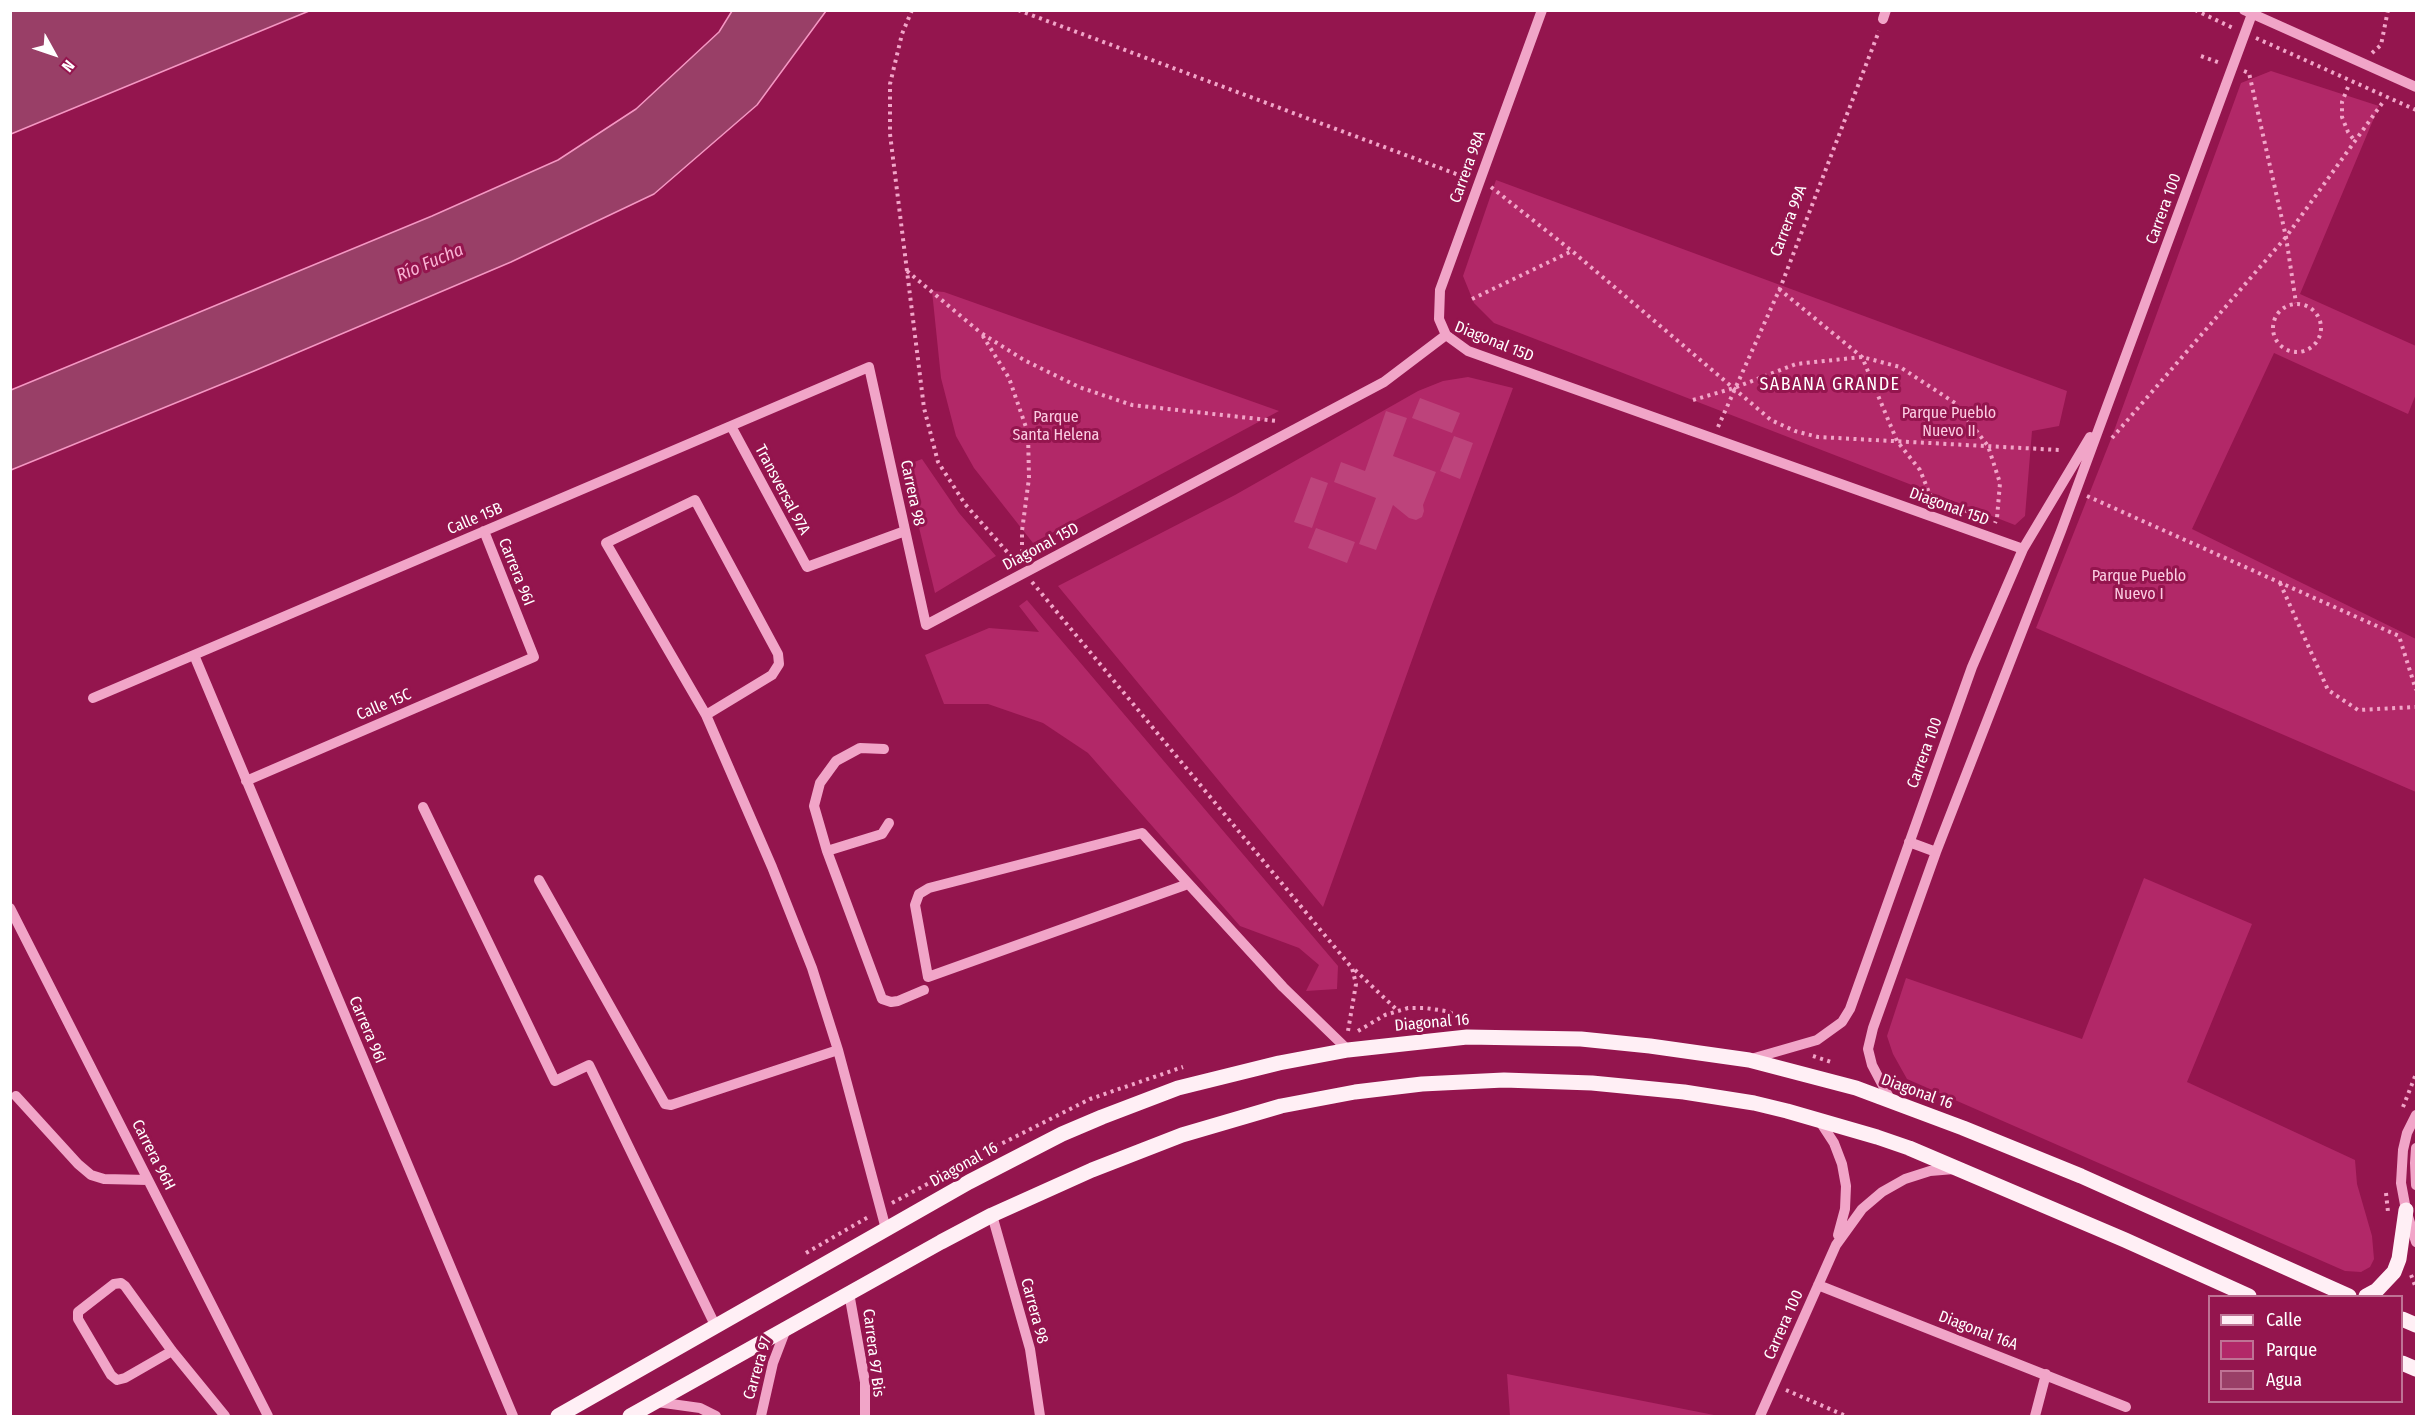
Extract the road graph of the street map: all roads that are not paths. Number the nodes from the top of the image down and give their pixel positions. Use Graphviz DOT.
graph roads {
  1 [pos="1542,10"];
  2 [pos="2248,12"];
  3 [pos="2416,87"];
  4 [pos="1446,335"];
  5 [pos="869,368"];
  6 [pos="2104,414"];
  7 [pos="731,426"];
  8 [pos="484,531"];
  9 [pos="905,531"];
  10 [pos="2023,549"];
  11 [pos="926,625"];
  12 [pos="194,655"];
  13 [pos="534,657"];
  14 [pos="93,698"];
  15 [pos="706,715"];
  16 [pos="884,749"];
  17 [pos="246,781"];
  18 [pos="423,807"];
  19 [pos="889,823"];
  20 [pos="1909,842"];
  21 [pos="828,851"];
  22 [pos="1936,852"];
  23 [pos="539,880"];
  24 [pos="1188,884"];
  25 [pos="10,908"];
  26 [pos="924,990"];
  27 [pos="838,1050"];
  28 [pos="1347,1050"];
  29 [pos="1749,1060"];
  30 [pos="16,1096"];
  31 [pos="1891,1101"];
  32 [pos="2416,1115"];
  33 [pos="1819,1120"];
  34 [pos="2416,1148"];
  35 [pos="1961,1169"];
  36 [pos="148,1180"];
  37 [pos="2416,1185"];
  38 [pos="2406,1210"];
  39 [pos="992,1215"];
  40 [pos="886,1229"];
  41 [pos="2416,1242"];
  42 [pos="1836,1245"];
  43 [pos="1818,1285"];
  44 [pos="849,1293"];
  45 [pos="2248,1295"];
  46 [pos="2347,1295"];
  47 [pos="2368,1295"];
  48 [pos="716,1328"];
  49 [pos="786,1329"];
  50 [pos="172,1351"];
  51 [pos="2046,1374"];
  52 [pos="656,1402"];
  53 [pos="2126,1407"];
  54 [pos="225,1416"];
  55 [pos="268,1416"];
  56 [pos="513,1416"];
  57 [pos="558,1416"];
  58 [pos="630,1416"];
  59 [pos="716,1416"];
  60 [pos="761,1416"];
  61 [pos="865,1416"];
  62 [pos="1040,1416"];
  63 [pos="1760,1416"];
  64 [pos="2035,1416"];
  1 -- 4 [label="street, Carrera 98A"];
  2 -- 3 [label="street"];
  2 -- 6 [label="street, Carrera 100"];
  4 -- 10 [label="street, Diagonal 15D"];
  4 -- 11 [label="street, Diagonal 15D"];
  5 -- 7 [label="street, Calle 15B"];
  5 -- 9 [label="street, Carrera 98"];
  6 -- 10 [label="street, Carrera 100"];
  6 -- 22 [label="street, Carrera 100"];
  7 -- 8 [label="street, Calle 15B"];
  7 -- 9 [label="street, Transversal 97A"];
  8 -- 12 [label="street, Calle 15B"];
  8 -- 13 [label="street, Carrera 96I"];
  9 -- 11 [label="street, Carrera 98"];
  10 -- 20 [label="street, Carrera 100"];
  12 -- 14 [label="street, Calle 15B"];
  12 -- 17 [label="street, Carrera 96I"];
  13 -- 17 [label="street, Calle 15C"];
  15 -- 15 [label="street"];
  15 -- 27 [label="street"];
  16 -- 21 [label="street"];
  17 -- 56 [label="street, Carrera 96I"];
  18 -- 48 [label="street"];
  19 -- 21 [label="street"];
  20 -- 22 [label="street"];
  20 -- 29 [label="street, Carrera 100"];
  21 -- 26 [label="street"];
  22 -- 31 [label="street, Carrera 100"];
  23 -- 27 [label="street"];
  24 -- 24 [label="street"];
  24 -- 28 [label="street"];
  25 -- 36 [label="street, Carrera 96H"];
  27 -- 40 [label="street"];
  28 -- 29 [label="main road, Diagonal 16"];
  28 -- 40 [label="main road, Diagonal 16"];
  29 -- 31 [label="main road, Diagonal 16"];
  30 -- 36 [label="street"];
  31 -- 46 [label="main road, Diagonal 16"];
  32 -- 38 [label="street"];
  33 -- 35 [label="main road"];
  33 -- 39 [label="main road"];
  33 -- 42 [label="street, Carrera 100"];
  34 -- 37 [label="street"];
  35 -- 42 [label="street, Carrera 100"];
  35 -- 45 [label="main road"];
  36 -- 55 [label="street, Carrera 96H"];
  38 -- 41 [label="street"];
  38 -- 47 [label="main road"];
  39 -- 44 [label="main road"];
  39 -- 62 [label="street, Carrera 98"];
  40 -- 48 [label="main road, Diagonal 16"];
  42 -- 43 [label="street, Carrera 100"];
  43 -- 51 [label="street, Diagonal 16A"];
  43 -- 63 [label="street, Carrera 100"];
  44 -- 49 [label="main road"];
  44 -- 61 [label="street, Carrera 97 Bis"];
  48 -- 57 [label="main road, Diagonal 16"];
  49 -- 52 [label="main road"];
  49 -- 60 [label="street, Carrera 97"];
  50 -- 50 [label="street"];
  50 -- 54 [label="street"];
  51 -- 53 [label="street, Diagonal 16A"];
  51 -- 64 [label="street"];
  52 -- 58 [label="main road"];
  52 -- 59 [label="street"];
}
